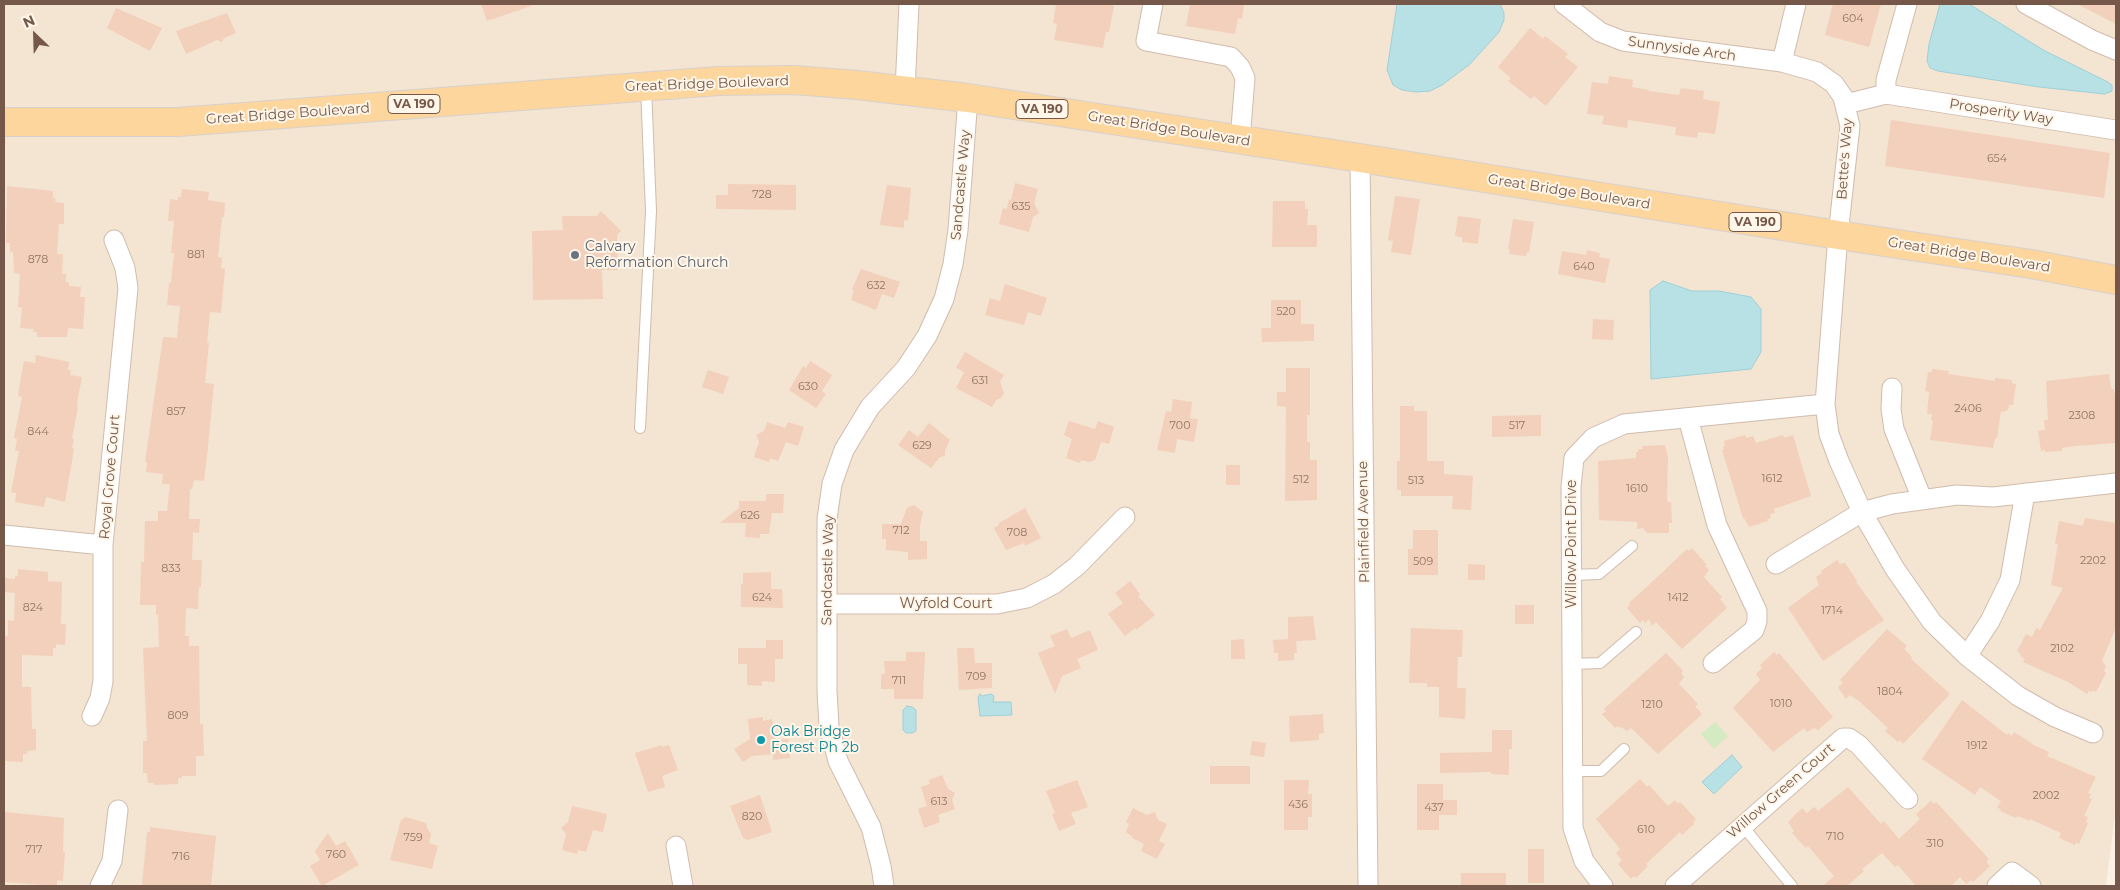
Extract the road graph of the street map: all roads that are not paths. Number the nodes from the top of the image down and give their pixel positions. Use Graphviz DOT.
graph roads {
  1 [pos="909,4"];
  2 [pos="1153,4"];
  3 [pos="1564,4"];
  4 [pos="1796,4"];
  5 [pos="1907,4"];
  6 [pos="2026,4"];
  7 [pos="2116,50"];
  8 [pos="1782,62"];
  9 [pos="646,86"];
  10 [pos="905,90"];
  11 [pos="1886,94"];
  12 [pos="968,98"];
  13 [pos="1846,104"];
  14 [pos="4,122"];
  15 [pos="2116,130"];
  16 [pos="1240,140"];
  17 [pos="1360,158"];
  18 [pos="1838,235"];
  19 [pos="114,240"];
  20 [pos="2116,280"];
  21 [pos="1892,388"];
  22 [pos="1825,404"];
  23 [pos="1688,418"];
  24 [pos="640,428"];
  25 [pos="2116,483"];
  26 [pos="2025,493"];
  27 [pos="1922,499"];
  28 [pos="1862,512"];
  29 [pos="1125,517"];
  30 [pos="4,534"];
  31 [pos="103,545"];
  32 [pos="1632,546"];
  33 [pos="1776,564"];
  34 [pos="1571,575"];
  35 [pos="827,604"];
  36 [pos="1636,632"];
  37 [pos="1967,656"];
  38 [pos="1713,663"];
  39 [pos="1572,664"];
  40 [pos="92,716"];
  41 [pos="2093,733"];
  42 [pos="1624,749"];
  43 [pos="1573,771"];
  44 [pos="1908,799"];
  45 [pos="118,810"];
  46 [pos="1742,826"];
  47 [pos="676,846"];
  48 [pos="100,886"];
  49 [pos="683,886"];
  50 [pos="884,886"];
  51 [pos="1368,886"];
  52 [pos="1604,886"];
  53 [pos="1675,886"];
  54 [pos="1792,886"];
  55 [pos="1997,886"];
  56 [pos="2030,886"];
  1 -- 10 [label="street"];
  2 -- 16 [label="street"];
  3 -- 8 [label="street, Sunnyside Arch"];
  4 -- 8 [label="street"];
  5 -- 11 [label="street"];
  6 -- 7 [label="street"];
  8 -- 13 [label="street, Bette's Way"];
  9 -- 10 [label="main road, Great Bridge Boulevard / VA 190"];
  9 -- 14 [label="main road, Great Bridge Boulevard / VA 190"];
  9 -- 24 [label="lane"];
  10 -- 12 [label="main road, Great Bridge Boulevard / VA 190"];
  11 -- 13 [label="street, Prosperity Way"];
  11 -- 15 [label="street, Prosperity Way"];
  12 -- 16 [label="main road, Great Bridge Boulevard / VA 190"];
  12 -- 35 [label="street, Sandcastle Way"];
  13 -- 18 [label="street, Bette's Way"];
  16 -- 17 [label="main road, Great Bridge Boulevard / VA 190"];
  17 -- 18 [label="main road, Great Bridge Boulevard / VA 190"];
  17 -- 51 [label="street, Plainfield Avenue"];
  18 -- 20 [label="main road, Great Bridge Boulevard / VA 190"];
  18 -- 22 [label="street"];
  19 -- 31 [label="street, Royal Grove Court"];
  21 -- 27 [label="street"];
  22 -- 23 [label="street, Willow Point Drive"];
  22 -- 28 [label="street"];
  23 -- 34 [label="street, Willow Point Drive"];
  23 -- 38 [label="street"];
  25 -- 26 [label="street"];
  26 -- 27 [label="street"];
  26 -- 37 [label="street"];
  27 -- 28 [label="street"];
  28 -- 33 [label="street"];
  28 -- 37 [label="street"];
  29 -- 35 [label="street, Wyfold Court"];
  30 -- 31 [label="street"];
  31 -- 40 [label="street, Royal Grove Court"];
  32 -- 34 [label="lane"];
  34 -- 39 [label="street, Willow Point Drive"];
  35 -- 50 [label="street, Sandcastle Way"];
  36 -- 39 [label="lane"];
  37 -- 41 [label="street"];
  39 -- 43 [label="street, Willow Point Drive"];
  42 -- 43 [label="lane"];
  43 -- 52 [label="street, Willow Point Drive"];
  44 -- 46 [label="street, Willow Green Court"];
  45 -- 48 [label="street"];
  46 -- 53 [label="street, Willow Green Court"];
  46 -- 54 [label="lane"];
  47 -- 49 [label="street"];
  55 -- 56 [label="street"];
}
